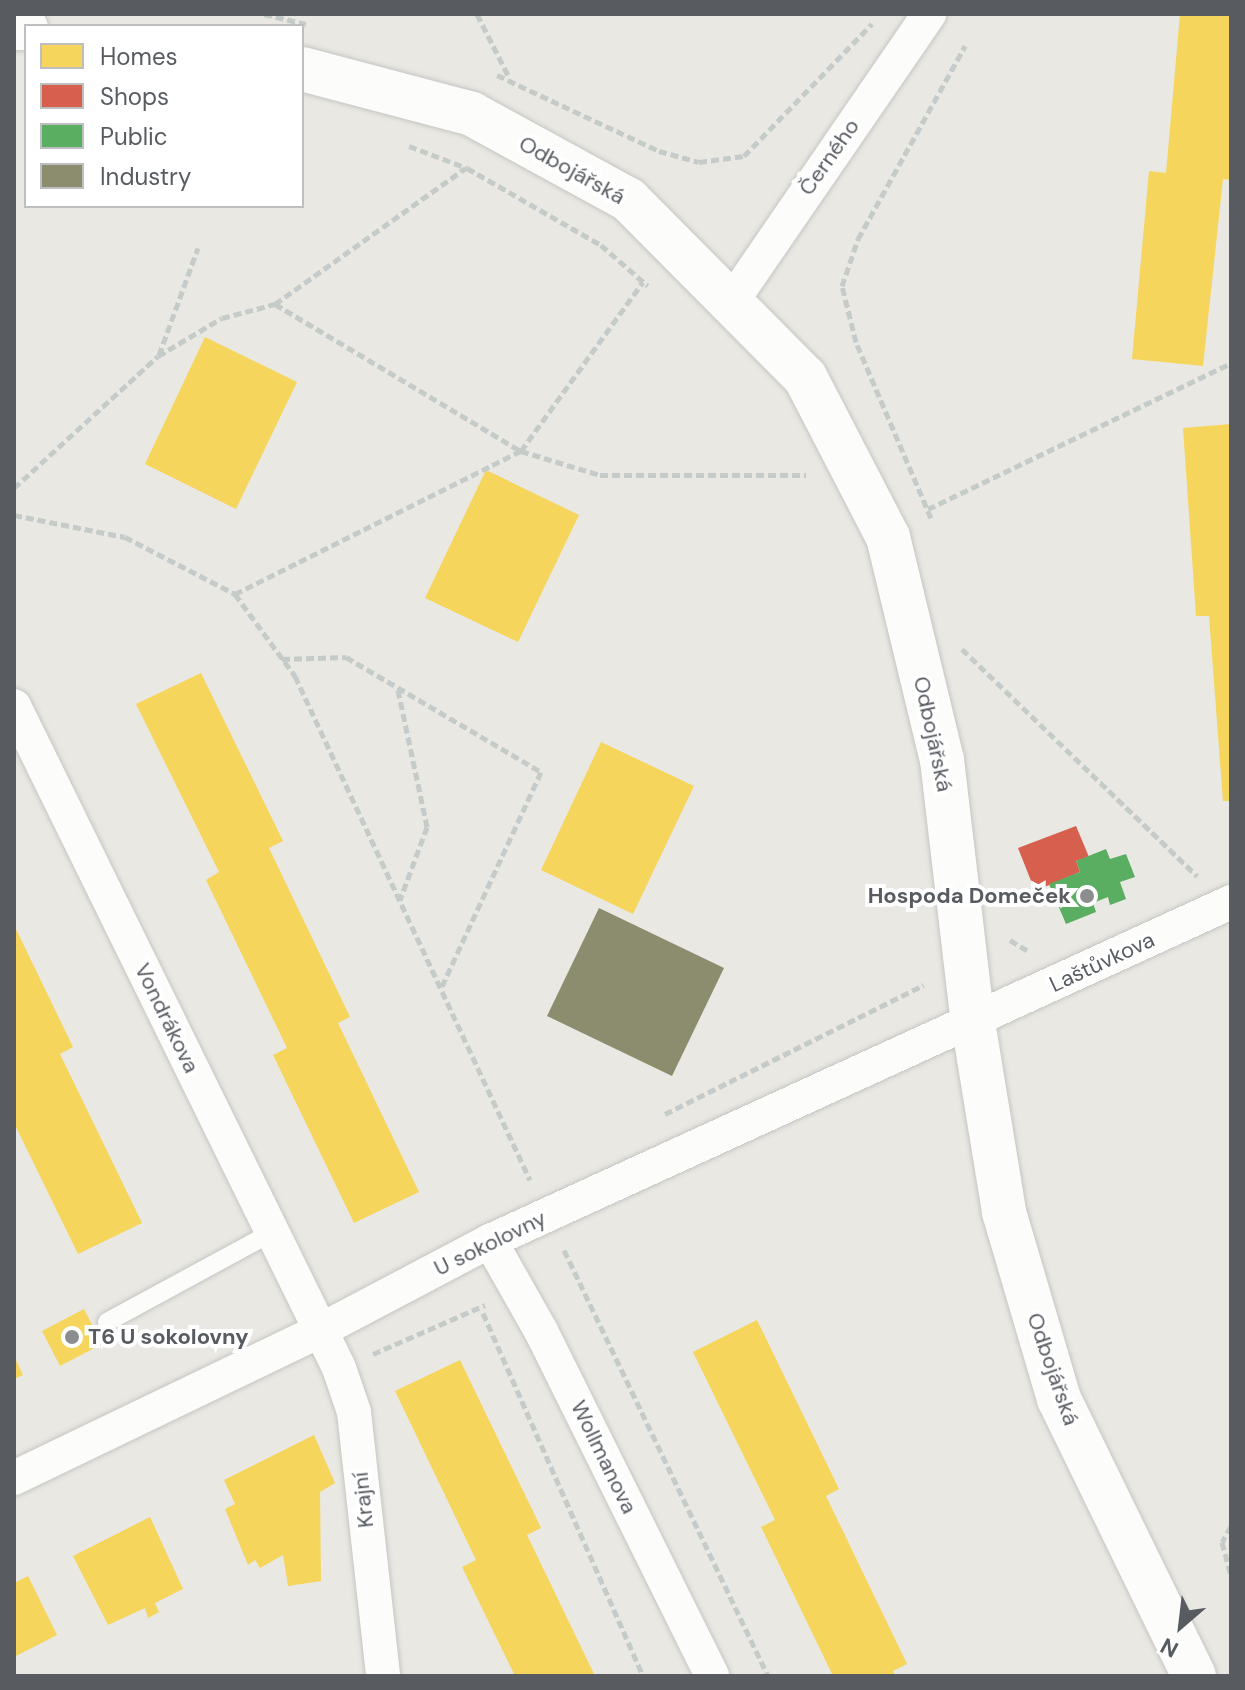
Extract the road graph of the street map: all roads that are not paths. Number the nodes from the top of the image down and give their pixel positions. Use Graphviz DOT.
graph roads {
  1 [pos="929,14"];
  2 [pos="304,70"];
  3 [pos="732,301"];
  4 [pos="14,706"];
  5 [pos="1218,893"];
  6 [pos="973,1022"];
  7 [pos="273,1232"];
  8 [pos="490,1241"];
  9 [pos="107,1322"];
  10 [pos="321,1330"];
  11 [pos="14,1478"];
  12 [pos="383,1676"];
  13 [pos="712,1676"];
  14 [pos="1194,1676"];
  1 -- 3 [label="street, Černého"];
  2 -- 3 [label="street, Odbojářská"];
  3 -- 6 [label="street, Odbojářská"];
  4 -- 7 [label="street, Vondrákova"];
  5 -- 6 [label="street, Laštůvkova"];
  6 -- 8 [label="street, U sokolovny"];
  6 -- 14 [label="street, Odbojářská"];
  7 -- 9 [label="lane"];
  7 -- 10 [label="street, Vondrákova"];
  8 -- 10 [label="street, U sokolovny"];
  8 -- 13 [label="street, Wollmanova"];
  10 -- 11 [label="street, U sokolovny"];
  10 -- 12 [label="street, Krajní"];
}
